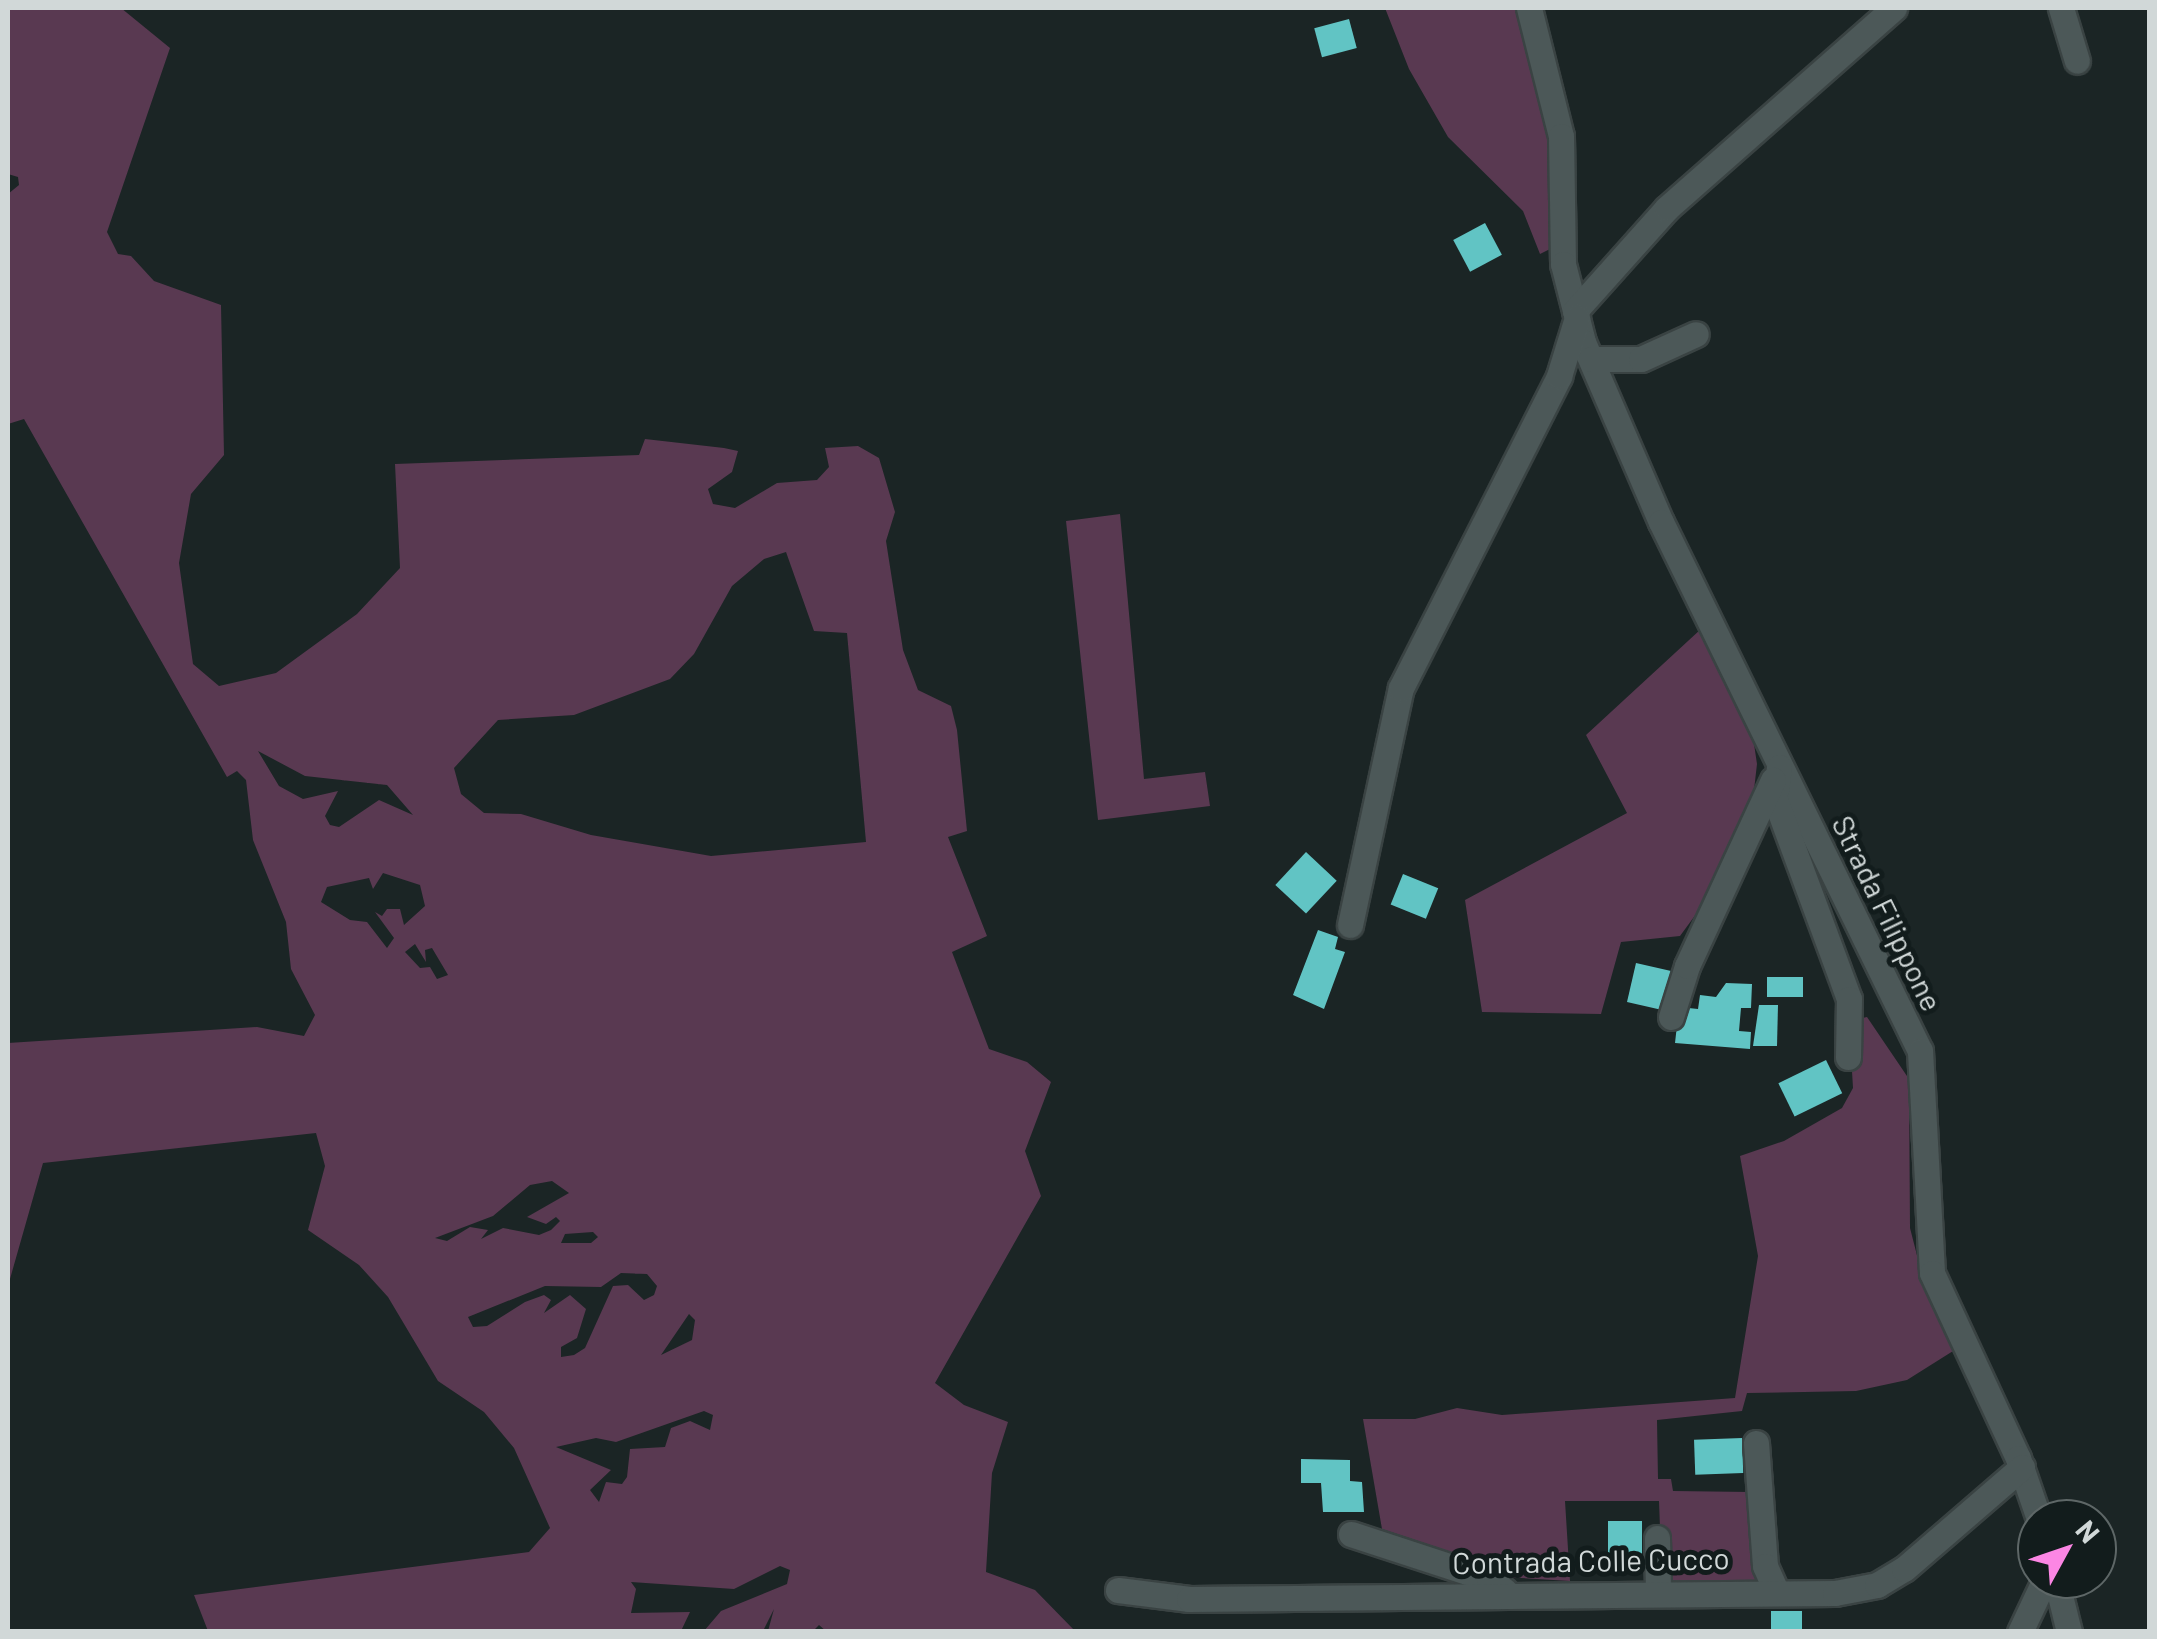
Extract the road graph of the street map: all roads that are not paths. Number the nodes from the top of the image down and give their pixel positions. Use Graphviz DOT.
graph roads {
  1 [pos="1529,8"];
  2 [pos="1894,8"];
  3 [pos="2060,8"];
  4 [pos="2077,61"];
  5 [pos="1576,314"];
  6 [pos="1696,334"];
  7 [pos="1590,359"];
  8 [pos="1779,767"];
  9 [pos="1350,925"];
  10 [pos="1672,1018"];
  11 [pos="1848,1057"];
  12 [pos="1756,1443"];
  13 [pos="2022,1467"];
  14 [pos="2032,1499"];
  15 [pos="1352,1534"];
  16 [pos="1657,1538"];
  17 [pos="1118,1590"];
  18 [pos="1776,1591"];
  19 [pos="1658,1592"];
  20 [pos="1508,1593"];
  21 [pos="2036,1599"];
  22 [pos="2061,1599"];
  23 [pos="2020,1632"];
  24 [pos="2069,1632"];
  1 -- 5 [label="street, Strada Filippone"];
  2 -- 5 [label="street"];
  3 -- 4 [label="street"];
  5 -- 7 [label="street, Strada Filippone"];
  5 -- 9 [label="street"];
  6 -- 7 [label="street"];
  7 -- 8 [label="street, Strada Filippone"];
  8 -- 10 [label="street"];
  8 -- 11 [label="street"];
  8 -- 13 [label="street, Strada Filippone"];
  12 -- 18 [label="street"];
  13 -- 14 [label="street, Strada Filippone"];
  13 -- 18 [label="street, Contrada Colle Cucco"];
  15 -- 20 [label="street"];
  16 -- 19 [label="street"];
  17 -- 20 [label="street, Contrada Colle Cucco"];
  18 -- 19 [label="street, Contrada Colle Cucco"];
  19 -- 20 [label="street, Contrada Colle Cucco"];
  21 -- 23 [label="street"];
  22 -- 24 [label="street"];
}
